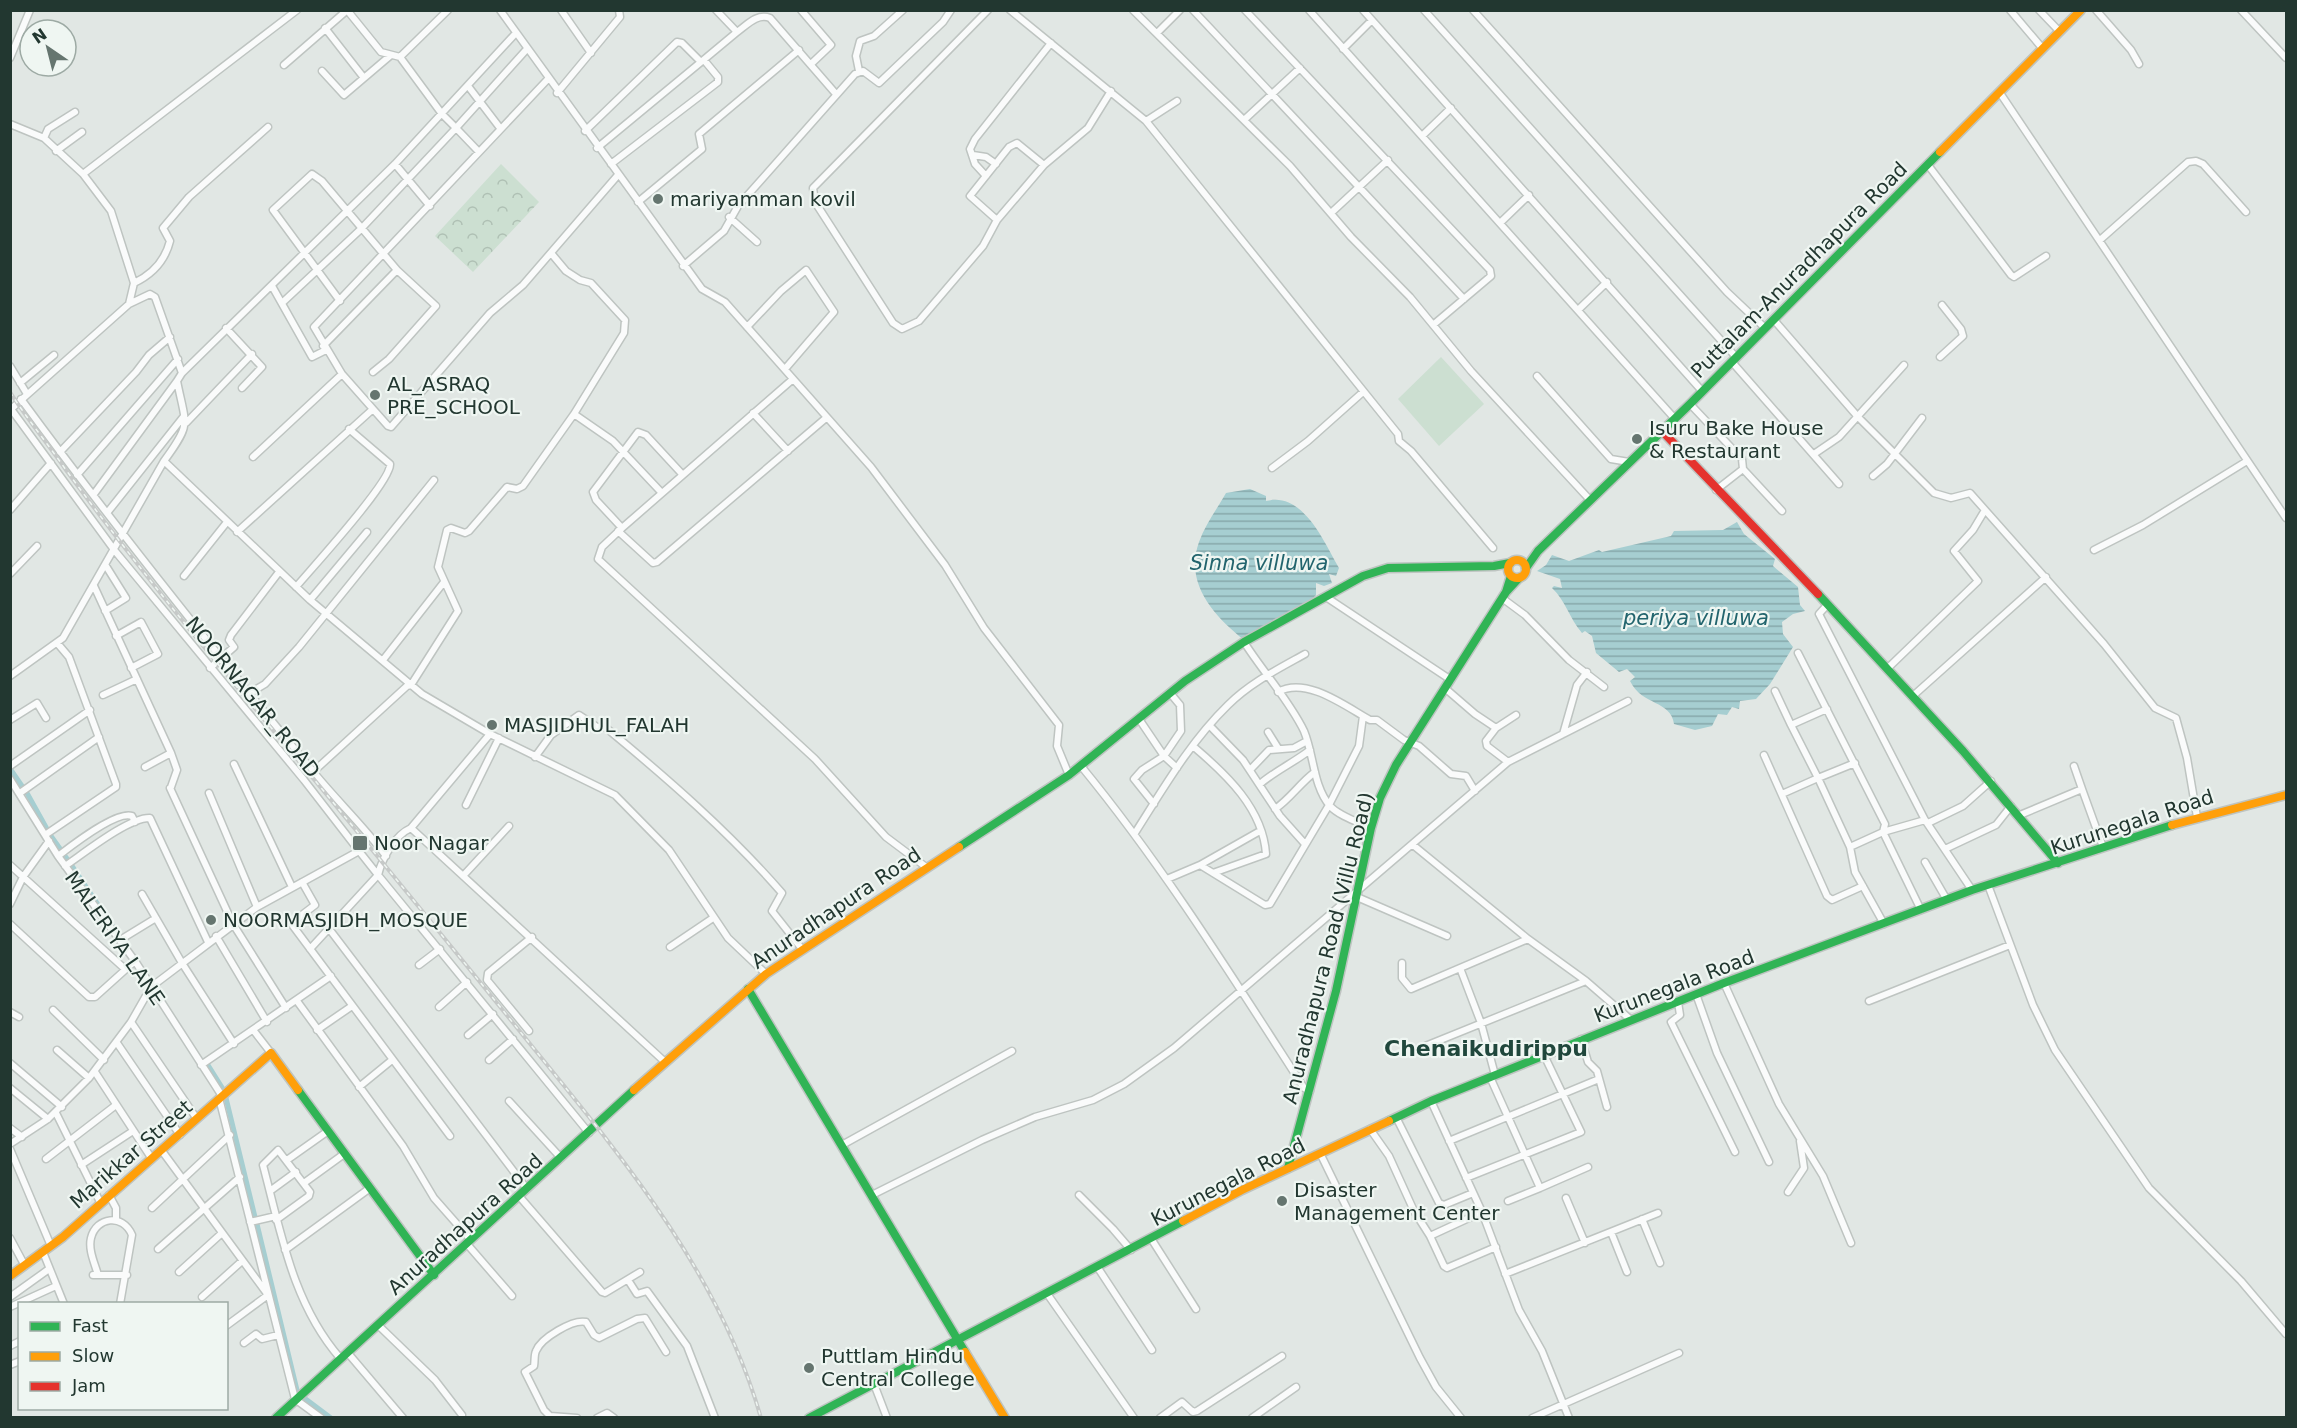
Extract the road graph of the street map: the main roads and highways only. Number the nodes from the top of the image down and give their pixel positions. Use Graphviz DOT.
graph roads {
  1 [pos="2081,10"];
  2 [pos="1662,431"];
  3 [pos="1538,551"];
  4 [pos="1515,561"];
  5 [pos="1494,566"];
  6 [pos="1526,568"];
  7 [pos="1513,576"];
  8 [pos="2286,795"];
  9 [pos="2058,863"];
  10 [pos="748,989"];
  11 [pos="1300,1131"];
  12 [pos="1301,1162"];
  13 [pos="1288,1168"];
  14 [pos="434,1275"];
  15 [pos="10,1276"];
  16 [pos="959,1340"];
  17 [pos="276,1418"];
  18 [pos="809,1418"];
  19 [pos="1005,1418"];
  1 -- 2 [label="main road, Puttalam-Anuradhapura Road"];
  2 -- 3 [label="main road, Puttalam-Anuradhapura Road"];
  2 -- 9 [label="main road"];
  3 -- 4 [label="main road, Anuradhapura Road"];
  3 -- 6 [label="main road"];
  4 -- 5 [label="main road, Anuradhapura Road"];
  4 -- 6 [label="main road"];
  4 -- 7 [label="main road"];
  5 -- 7 [label="main road, Anuradhapura Road"];
  5 -- 10 [label="main road, Anuradhapura Road"];
  6 -- 7 [label="main road, Anuradhapura Road (Villu Road)"];
  7 -- 11 [label="main road, Anuradhapura Road (Villu Road)"];
  8 -- 9 [label="main road, Kurunegala Road"];
  9 -- 12 [label="main road, Kurunegala Road"];
  10 -- 14 [label="main road, Anuradhapura Road"];
  10 -- 16 [label="main road"];
  11 -- 12 [label="main road, Anuradhapura Road (Villu Road)"];
  11 -- 13 [label="main road, Anuradhapura Road (Villu Road)"];
  12 -- 13 [label="main road, Kurunegala Road"];
  13 -- 16 [label="main road, Kurunegala Road"];
  14 -- 15 [label="main road, Marikkar Street"];
  14 -- 17 [label="main road, Anuradhapura Road"];
  16 -- 18 [label="main road, Kurunegala Road"];
  16 -- 19 [label="main road"];
}
